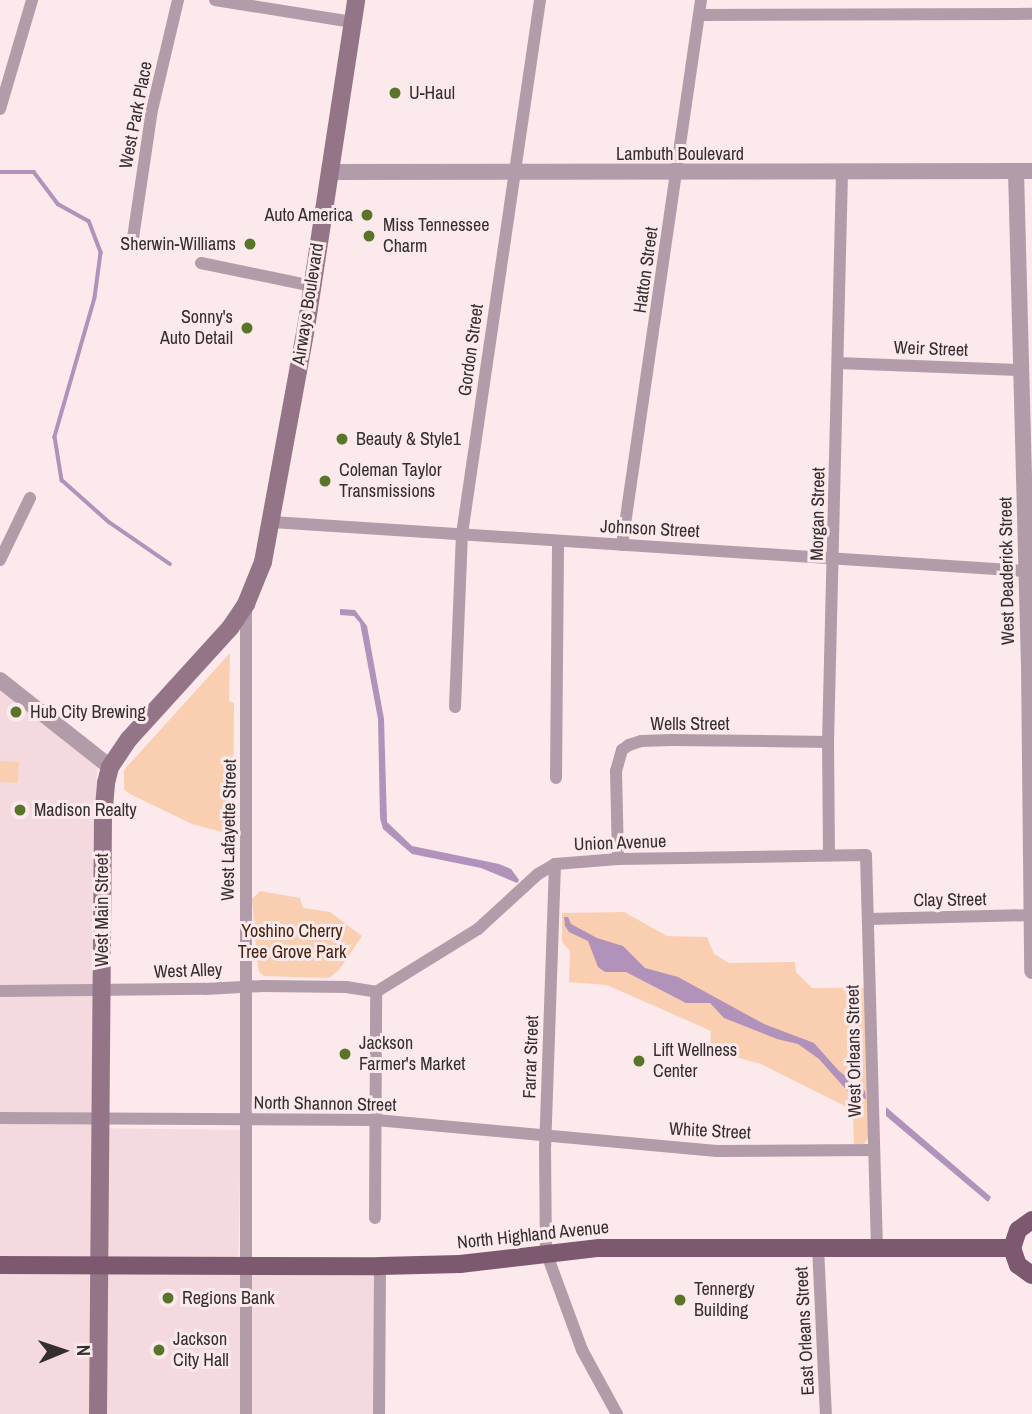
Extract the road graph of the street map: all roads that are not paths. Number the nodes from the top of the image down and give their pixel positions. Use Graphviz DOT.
graph roads {
  1 [pos="32,0"];
  2 [pos="178,0"];
  3 [pos="215,0"];
  4 [pos="356,0"];
  5 [pos="540,0"];
  6 [pos="701,0"];
  7 [pos="1032,14"];
  8 [pos="699,15"];
  9 [pos="352,22"];
  10 [pos="0,109"];
  11 [pos="1024,171"];
  12 [pos="328,172"];
  13 [pos="678,173"];
  14 [pos="842,173"];
  15 [pos="514,174"];
  16 [pos="133,237"];
  17 [pos="201,263"];
  18 [pos="312,286"];
  19 [pos="838,363"];
  20 [pos="1021,370"];
  21 [pos="1028,494"];
  22 [pos="30,498"];
  23 [pos="272,522"];
  24 [pos="462,534"];
  25 [pos="558,541"];
  26 [pos="622,545"];
  27 [pos="834,559"];
  28 [pos="0,560"];
  29 [pos="1026,571"];
  30 [pos="246,604"];
  31 [pos="1030,665"];
  32 [pos="0,680"];
  33 [pos="455,707"];
  34 [pos="828,742"];
  35 [pos="110,767"];
  36 [pos="556,778"];
  37 [pos="830,855"];
  38 [pos="866,855"];
  39 [pos="618,859"];
  40 [pos="555,864"];
  41 [pos="1031,915"];
  42 [pos="869,919"];
  43 [pos="1032,971"];
  44 [pos="248,986"];
  45 [pos="0,991"];
  46 [pos="102,991"];
  47 [pos="376,992"];
  48 [pos="0,1118"];
  49 [pos="103,1119"];
  50 [pos="376,1120"];
  51 [pos="248,1121"];
  52 [pos="546,1135"];
  53 [pos="874,1150"];
  54 [pos="375,1218"];
  55 [pos="1032,1220"];
  56 [pos="818,1247"];
  57 [pos="877,1247"];
  58 [pos="1012,1248"];
  59 [pos="546,1252"];
  60 [pos="0,1265"];
  61 [pos="100,1266"];
  62 [pos="248,1266"];
  63 [pos="380,1266"];
  64 [pos="1032,1275"];
  65 [pos="99,1414"];
  66 [pos="246,1414"];
  67 [pos="379,1414"];
  68 [pos="617,1414"];
  69 [pos="826,1414"];
  1 -- 10 [label="street"];
  2 -- 16 [label="street, West Park Place"];
  3 -- 9 [label="street"];
  4 -- 9 [label="main road, Airways Boulevard"];
  5 -- 15 [label="street, Gordon Street"];
  6 -- 8 [label="street, Hatton Street"];
  7 -- 8 [label="street"];
  8 -- 13 [label="street, Hatton Street"];
  9 -- 12 [label="main road, Airways Boulevard"];
  11 -- 14 [label="street, Lambuth Boulevard"];
  11 -- 20 [label="street, West Deaderick Street"];
  12 -- 15 [label="street, Lambuth Boulevard"];
  12 -- 18 [label="main road, Airways Boulevard"];
  13 -- 14 [label="street, Lambuth Boulevard"];
  13 -- 15 [label="street, Lambuth Boulevard"];
  13 -- 26 [label="street, Hatton Street"];
  14 -- 19 [label="street, Morgan Street"];
  15 -- 24 [label="street, Gordon Street"];
  17 -- 18 [label="street"];
  18 -- 23 [label="main road, Airways Boulevard"];
  19 -- 20 [label="street, Weir Street"];
  19 -- 27 [label="street, Morgan Street"];
  20 -- 21 [label="street, West Deaderick Street"];
  21 -- 29 [label="street, West Deaderick Street"];
  22 -- 28 [label="street"];
  23 -- 24 [label="street, Johnson Street"];
  23 -- 30 [label="main road, Airways Boulevard"];
  24 -- 25 [label="street, Johnson Street"];
  24 -- 33 [label="street, Gordon Street"];
  25 -- 26 [label="street, Johnson Street"];
  25 -- 36 [label="street"];
  26 -- 27 [label="street, Johnson Street"];
  27 -- 29 [label="street, Johnson Street"];
  27 -- 34 [label="street, Morgan Street"];
  29 -- 31 [label="street, West Deaderick Street"];
  30 -- 35 [label="main road, West Main Street"];
  30 -- 44 [label="street, West Lafayette Street"];
  31 -- 41 [label="street, West Deaderick Street"];
  32 -- 35 [label="street"];
  34 -- 37 [label="street, Morgan Street"];
  34 -- 39 [label="street, Wells Street"];
  35 -- 46 [label="main road, West Main Street"];
  37 -- 38 [label="street, Union Avenue"];
  37 -- 39 [label="street, Union Avenue"];
  38 -- 42 [label="street, West Orleans Street"];
  39 -- 40 [label="street, Union Avenue"];
  40 -- 47 [label="street, Union Avenue"];
  40 -- 52 [label="street, Farrar Street"];
  41 -- 42 [label="street, Clay Street"];
  41 -- 43 [label="street, West Deaderick Street"];
  42 -- 53 [label="street, West Orleans Street"];
  44 -- 46 [label="street, West Alley"];
  44 -- 47 [label="street, West Alley"];
  44 -- 51 [label="street, West Lafayette Street"];
  45 -- 46 [label="street, West Alley"];
  46 -- 49 [label="main road, West Main Street"];
  47 -- 50 [label="street"];
  48 -- 49 [label="street, North Shannon Street"];
  49 -- 51 [label="street, North Shannon Street"];
  49 -- 61 [label="main road, West Main Street"];
  50 -- 51 [label="street, North Shannon Street"];
  50 -- 52 [label="street, North Shannon Street"];
  50 -- 54 [label="street"];
  51 -- 62 [label="street, West Lafayette Street"];
  52 -- 53 [label="street, White Street"];
  52 -- 59 [label="street, Farrar Street"];
  53 -- 57 [label="street, West Orleans Street"];
  55 -- 58 [label="main road"];
  56 -- 57 [label="main road, North Highland Avenue"];
  56 -- 59 [label="main road, North Highland Avenue"];
  56 -- 69 [label="street, East Orleans Street"];
  57 -- 58 [label="main road, North Highland Avenue"];
  58 -- 64 [label="main road"];
  59 -- 63 [label="main road, North Highland Avenue"];
  59 -- 68 [label="street"];
  60 -- 61 [label="main road, North Highland Avenue"];
  61 -- 62 [label="main road, North Highland Avenue"];
  61 -- 65 [label="main road, West Main Street"];
  62 -- 63 [label="main road, North Highland Avenue"];
  62 -- 66 [label="street, West Lafayette Street"];
  63 -- 67 [label="street"];
}
